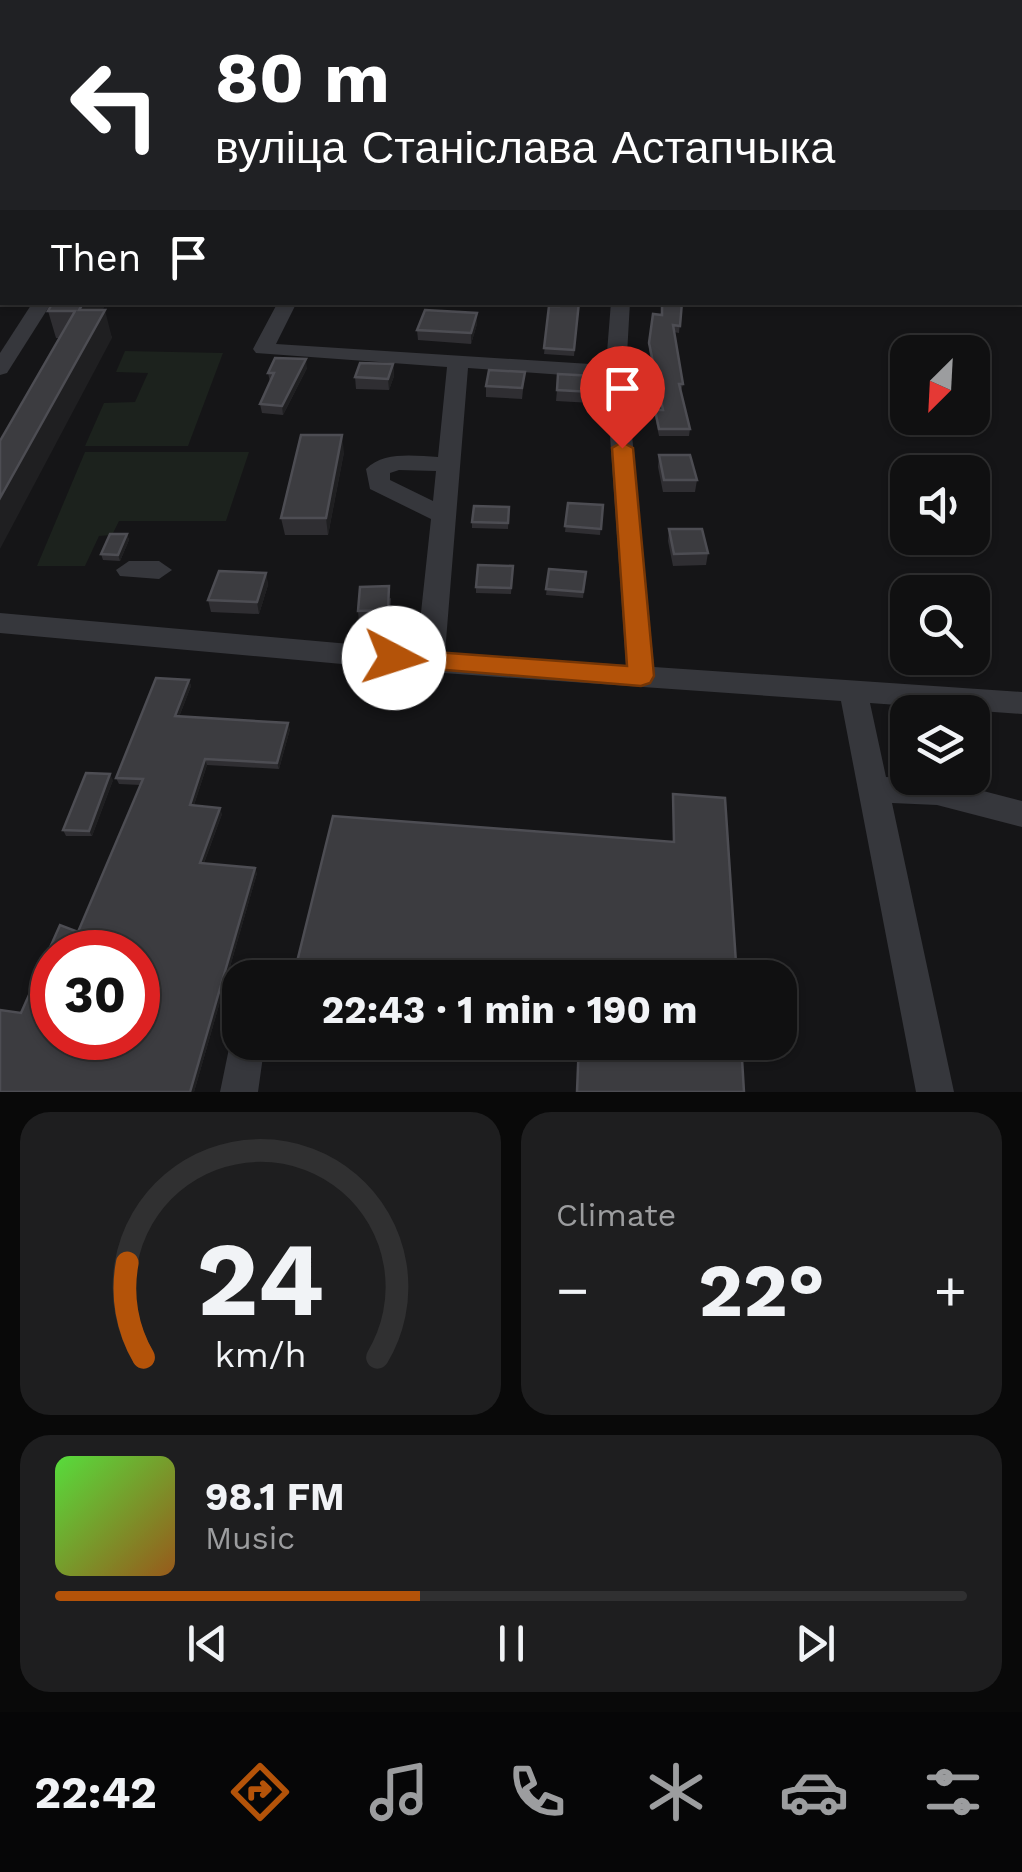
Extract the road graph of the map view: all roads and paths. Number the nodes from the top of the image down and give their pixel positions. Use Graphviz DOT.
graph roads {
  1 [pos="41,305"];
  2 [pos="286,305"];
  3 [pos="620,305"];
  4 [pos="458,362"];
  5 [pos="0,369"];
  6 [pos="616,372"];
  7 [pos="447,464"];
  8 [pos="442,514"];
  9 [pos="129,570"];
  10 [pos="158,570"];
  11 [pos="0,623"];
  12 [pos="430,662"];
  13 [pos="641,676"];
  14 [pos="853,692"];
  15 [pos="1022,703"];
  16 [pos="876,790"];
  17 [pos="1022,814"];
  18 [pos="244,1060"];
  19 [pos="240,1092"];
  20 [pos="936,1092"];
  1 -- 5 [label="street"];
  2 -- 4 [label="street"];
  3 -- 6 [label="street"];
  4 -- 6 [label="street"];
  4 -- 7 [label="street"];
  6 -- 13 [label="street"];
  7 -- 8 [label="street"];
  7 -- 8 [label="street"];
  8 -- 12 [label="street"];
  9 -- 10 [label="street"];
  11 -- 12 [label="street"];
  12 -- 13 [label="street"];
  13 -- 14 [label="street"];
  14 -- 15 [label="street"];
  14 -- 16 [label="street"];
  16 -- 17 [label="street"];
  16 -- 20 [label="street"];
  18 -- 19 [label="street"];
}
